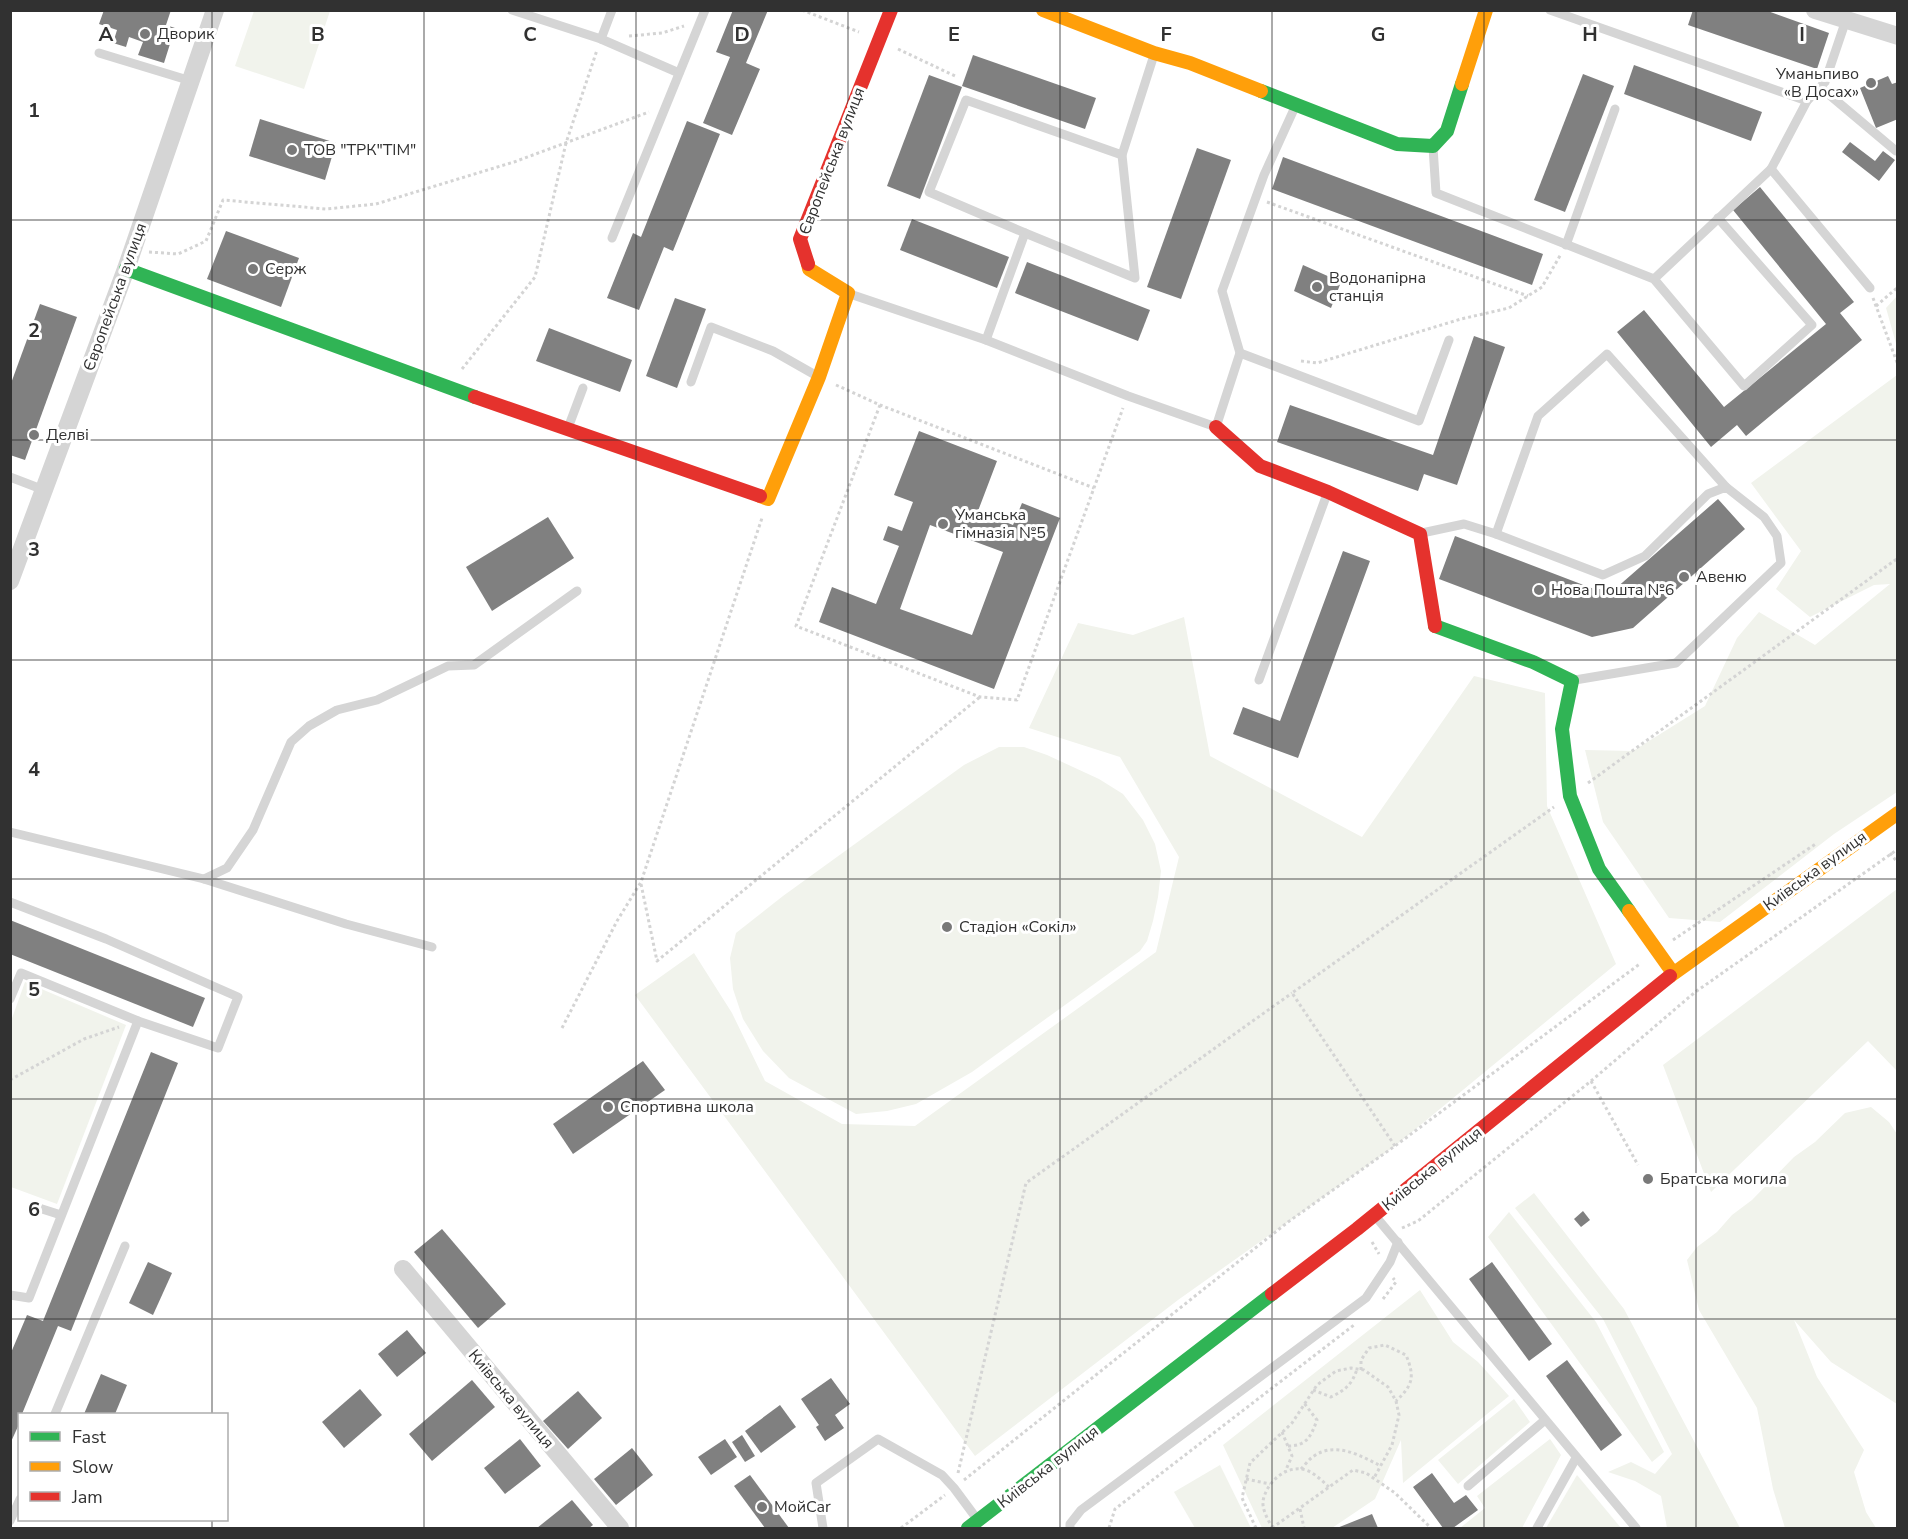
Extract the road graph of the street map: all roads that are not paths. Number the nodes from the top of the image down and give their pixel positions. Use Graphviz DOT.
graph roads {
  1 [pos="215,10"];
  2 [pos="512,10"];
  3 [pos="612,10"];
  4 [pos="891,10"];
  5 [pos="1043,10"];
  6 [pos="1486,10"];
  7 [pos="1550,10"];
  8 [pos="1815,10"];
  9 [pos="703,15"];
  10 [pos="1846,20"];
  11 [pos="1898,36"];
  12 [pos="601,39"];
  13 [pos="99,53"];
  14 [pos="1154,53"];
  15 [pos="679,73"];
  16 [pos="191,81"];
  17 [pos="1820,87"];
  18 [pos="1807,101"];
  19 [pos="1296,105"];
  20 [pos="1615,109"];
  21 [pos="1433,146"];
  22 [pos="1896,151"];
  23 [pos="1122,155"];
  24 [pos="1771,169"];
  25 [pos="1718,218"];
  26 [pos="1025,232"];
  27 [pos="612,238"];
  28 [pos="1566,244"];
  29 [pos="126,269"];
  30 [pos="1654,279"];
  31 [pos="1870,288"];
  32 [pos="848,293"];
  33 [pos="986,340"];
  34 [pos="1449,340"];
  35 [pos="1240,353"];
  36 [pos="819,377"];
  37 [pos="691,382"];
  38 [pos="583,388"];
  39 [pos="1216,427"];
  40 [pos="568,431"];
  41 [pos="10,477"];
  42 [pos="1726,487"];
  43 [pos="44,490"];
  44 [pos="1328,492"];
  45 [pos="1420,534"];
  46 [pos="1496,534"];
  47 [pos="10,581"];
  48 [pos="577,591"];
  49 [pos="1259,680"];
  50 [pos="1572,681"];
  51 [pos="1898,813"];
  52 [pos="10,832"];
  53 [pos="204,879"];
  54 [pos="10,902"];
  55 [pos="432,947"];
  56 [pos="1673,973"];
  57 [pos="10,999"];
  58 [pos="134,1022"];
  59 [pos="39,1208"];
  60 [pos="60,1215"];
  61 [pos="1374,1215"];
  62 [pos="1398,1242"];
  63 [pos="125,1246"];
  64 [pos="403,1269"];
  65 [pos="10,1295"];
  66 [pos="55,1413"];
  67 [pos="1545,1420"];
  68 [pos="1576,1458"];
  69 [pos="1468,1486"];
  70 [pos="18,1503"];
  71 [pos="10,1521"];
  72 [pos="973,1525"];
  73 [pos="620,1528"];
  74 [pos="823,1528"];
  75 [pos="1070,1528"];
  76 [pos="1537,1528"];
  77 [pos="1636,1528"];
  1 -- 16 [label="street, Європейська вулиця"];
  2 -- 12 [label="lane"];
  3 -- 12 [label="lane"];
  4 -- 32 [label="street, Європейська вулиця"];
  5 -- 14 [label="street"];
  6 -- 21 [label="street"];
  7 -- 18 [label="lane"];
  8 -- 10 [label="street"];
  9 -- 15 [label="lane"];
  10 -- 11 [label="street"];
  10 -- 17 [label="lane"];
  12 -- 15 [label="lane"];
  13 -- 16 [label="lane"];
  14 -- 19 [label="street"];
  14 -- 23 [label="lane"];
  15 -- 27 [label="lane"];
  16 -- 29 [label="street, Європейська вулиця"];
  17 -- 18 [label="lane"];
  17 -- 22 [label="lane"];
  18 -- 24 [label="lane"];
  19 -- 21 [label="street"];
  19 -- 35 [label="lane"];
  20 -- 28 [label="lane"];
  21 -- 28 [label="lane"];
  23 -- 26 [label="lane"];
  23 -- 26 [label="lane"];
  24 -- 25 [label="lane"];
  24 -- 31 [label="lane"];
  25 -- 30 [label="lane"];
  25 -- 30 [label="lane"];
  26 -- 33 [label="lane"];
  28 -- 30 [label="lane"];
  29 -- 40 [label="street"];
  29 -- 43 [label="street, Європейська вулиця"];
  32 -- 33 [label="lane"];
  32 -- 36 [label="street"];
  33 -- 39 [label="lane"];
  34 -- 35 [label="lane"];
  35 -- 39 [label="lane"];
  36 -- 37 [label="lane"];
  36 -- 40 [label="street"];
  38 -- 40 [label="lane"];
  39 -- 44 [label="street"];
  41 -- 43 [label="lane"];
  42 -- 46 [label="lane"];
  42 -- 46 [label="lane"];
  42 -- 50 [label="lane"];
  43 -- 47 [label="street, Європейська вулиця"];
  44 -- 45 [label="street"];
  44 -- 49 [label="lane"];
  45 -- 46 [label="lane"];
  45 -- 50 [label="street"];
  48 -- 53 [label="lane"];
  50 -- 56 [label="street"];
  51 -- 56 [label="street, Київська вулиця"];
  52 -- 53 [label="lane"];
  53 -- 55 [label="lane"];
  54 -- 58 [label="lane"];
  56 -- 61 [label="street, Київська вулиця"];
  57 -- 58 [label="lane"];
  58 -- 60 [label="lane"];
  59 -- 60 [label="lane"];
  60 -- 65 [label="lane"];
  61 -- 62 [label="lane"];
  61 -- 72 [label="street, Київська вулиця"];
  62 -- 67 [label="lane"];
  62 -- 75 [label="lane"];
  63 -- 66 [label="lane"];
  64 -- 73 [label="street, Київська вулиця"];
  67 -- 68 [label="lane"];
  67 -- 69 [label="lane"];
  68 -- 76 [label="lane"];
  68 -- 77 [label="lane"];
  70 -- 71 [label="lane"];
  72 -- 74 [label="lane"];
}
